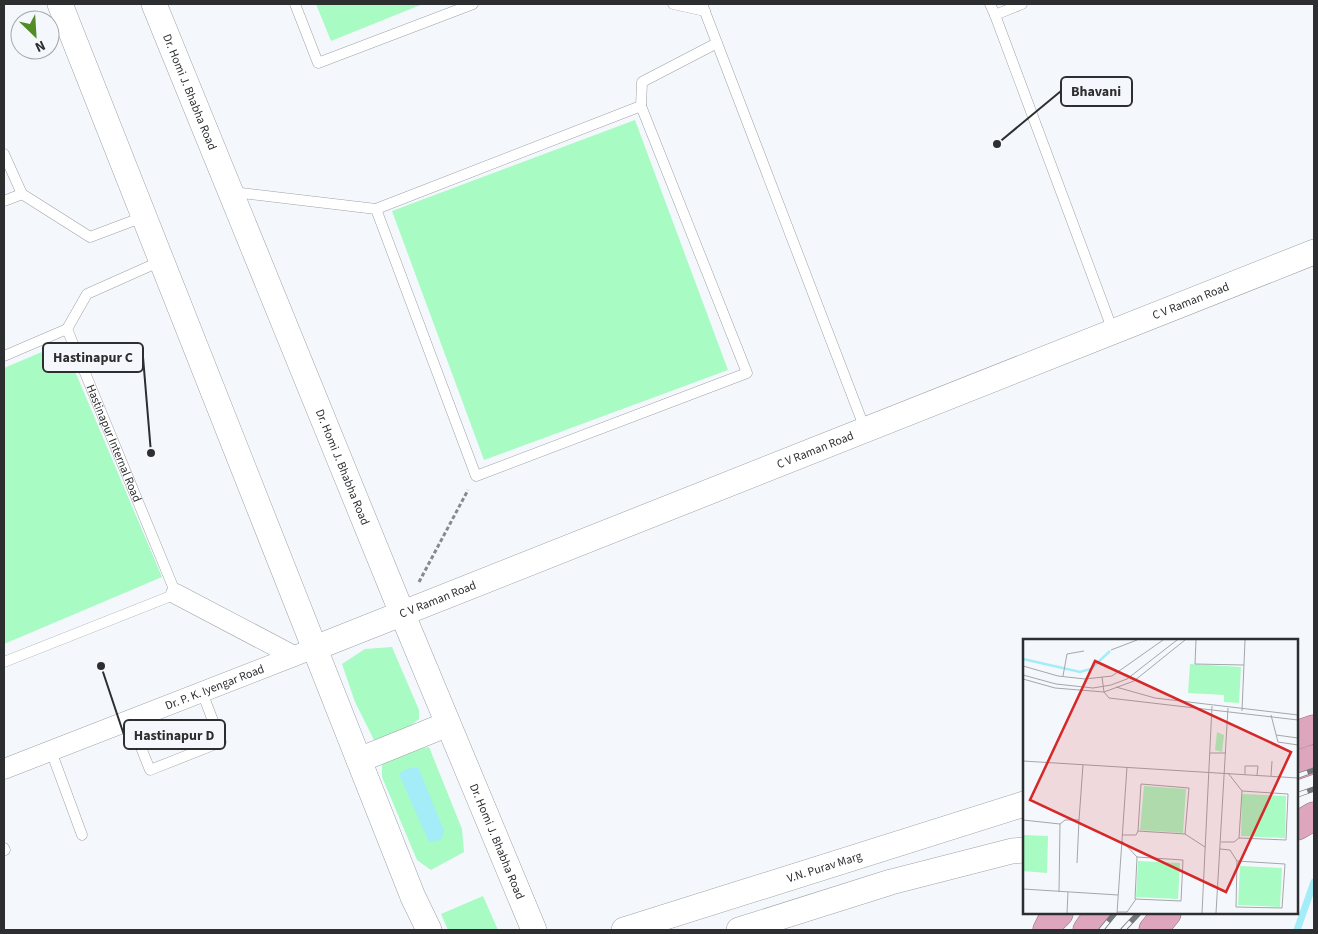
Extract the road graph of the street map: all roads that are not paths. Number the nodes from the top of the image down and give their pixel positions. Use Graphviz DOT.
graph roads {
  1 [pos="60,4"];
  2 [pos="154,4"];
  3 [pos="295,4"];
  4 [pos="474,4"];
  5 [pos="673,4"];
  6 [pos="990,4"];
  7 [pos="1022,4"];
  8 [pos="703,7"];
  9 [pos="995,15"];
  10 [pos="717,43"];
  11 [pos="641,106"];
  12 [pos="4,154"];
  13 [pos="231,191"];
  14 [pos="22,194"];
  15 [pos="4,201"];
  16 [pos="376,209"];
  17 [pos="144,216"];
  18 [pos="1314,252"];
  19 [pos="161,260"];
  20 [pos="67,329"];
  21 [pos="1113,332"];
  22 [pos="4,356"];
  23 [pos="865,430"];
  24 [pos="176,594"];
  25 [pos="402,613"];
  26 [pos="304,652"];
  27 [pos="4,662"];
  28 [pos="202,692"];
  29 [pos="130,720"];
  30 [pos="448,724"];
  31 [pos="1314,729"];
  32 [pos="1298,734"];
  33 [pos="51,751"];
  34 [pos="1314,759"];
  35 [pos="359,760"];
  36 [pos="1298,765"];
  37 [pos="4,769"];
  38 [pos="1023,804"];
  39 [pos="1314,816"];
  40 [pos="1298,825"];
  41 [pos="82,835"];
  42 [pos="1020,853"];
  43 [pos="1098,914"];
  44 [pos="1166,914"];
  45 [pos="428,930"];
  46 [pos="534,930"];
  47 [pos="624,930"];
  48 [pos="739,930"];
  49 [pos="1087,930"];
  50 [pos="1153,930"];
  1 -- 17 [label="street"];
  2 -- 13 [label="street, Dr. Homi J. Bhabha Road"];
  3 -- 4 [label="lane"];
  5 -- 8 [label="lane"];
  6 -- 9 [label="lane"];
  7 -- 9 [label="lane"];
  8 -- 10 [label="lane"];
  9 -- 21 [label="lane"];
  10 -- 11 [label="lane"];
  10 -- 23 [label="lane"];
  11 -- 16 [label="lane"];
  11 -- 16 [label="lane"];
  12 -- 14 [label="lane"];
  13 -- 16 [label="lane"];
  13 -- 25 [label="street, Dr. Homi J. Bhabha Road"];
  14 -- 15 [label="lane"];
  14 -- 17 [label="lane"];
  17 -- 19 [label="street"];
  18 -- 21 [label="street, C V Raman Road"];
  19 -- 20 [label="lane"];
  19 -- 26 [label="street"];
  20 -- 22 [label="lane"];
  20 -- 24 [label="lane, Hastinapur Internal Road"];
  21 -- 23 [label="street, C V Raman Road"];
  23 -- 25 [label="street, C V Raman Road"];
  24 -- 26 [label="street"];
  24 -- 27 [label="lane"];
  25 -- 26 [label="street, C V Raman Road"];
  25 -- 30 [label="street, Dr. Homi J. Bhabha Road"];
  26 -- 28 [label="street, Dr. P. K. Iyengar Road"];
  26 -- 35 [label="street"];
  28 -- 29 [label="street, Dr. P. K. Iyengar Road"];
  28 -- 29 [label="lane"];
  29 -- 33 [label="street, Dr. P. K. Iyengar Road"];
  30 -- 35 [label="street"];
  30 -- 46 [label="street, Dr. Homi J. Bhabha Road"];
  31 -- 32 [label="highway"];
  33 -- 37 [label="street, Dr. P. K. Iyengar Road"];
  33 -- 41 [label="lane"];
  34 -- 36 [label="highway"];
  35 -- 45 [label="street"];
  38 -- 47 [label="street, V.N. Purav Marg"];
  39 -- 40 [label="highway"];
  42 -- 48 [label="street"];
  43 -- 49 [label="highway"];
  44 -- 50 [label="highway"];
}
